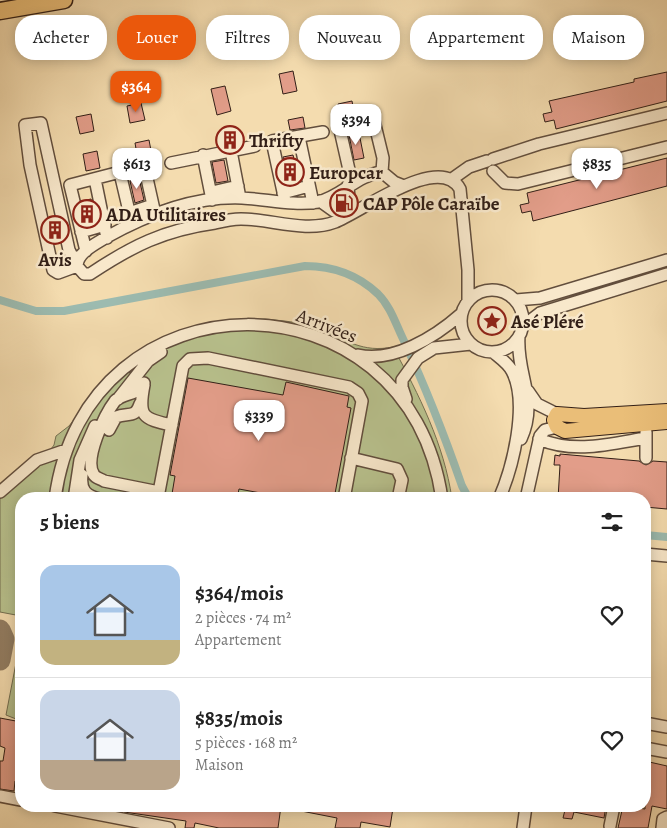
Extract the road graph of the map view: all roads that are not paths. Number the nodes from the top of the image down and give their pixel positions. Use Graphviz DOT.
graph roads {
  1 [pos="64,0"];
  2 [pos="0,11"];
  3 [pos="667,113"];
  4 [pos="323,132"];
  5 [pos="299,137"];
  6 [pos="255,146"];
  7 [pos="667,147"];
  8 [pos="231,151"];
  9 [pos="204,155"];
  10 [pos="171,163"];
  11 [pos="490,165"];
  12 [pos="382,172"];
  13 [pos="120,173"];
  14 [pos="95,179"];
  15 [pos="455,183"];
  16 [pos="350,184"];
  17 [pos="238,186"];
  18 [pos="309,186"];
  19 [pos="404,186"];
  20 [pos="212,196"];
  21 [pos="284,197"];
  22 [pos="240,198"];
  23 [pos="349,199"];
  24 [pos="317,202"];
  25 [pos="154,210"];
  26 [pos="338,212"];
  27 [pos="131,219"];
  28 [pos="104,226"];
  29 [pos="81,232"];
  30 [pos="107,238"];
  31 [pos="68,245"];
  32 [pos="48,249"];
  33 [pos="81,259"];
  34 [pos="667,260"];
  35 [pos="468,270"];
  36 [pos="667,274"];
  37 [pos="484,290"];
  38 [pos="468,300"];
  39 [pos="516,300"];
  40 [pos="461,314"];
  41 [pos="234,324"];
  42 [pos="521,331"];
  43 [pos="471,344"];
  44 [pos="494,352"];
  45 [pos="358,355"];
  46 [pos="155,356"];
  47 [pos="144,383"];
  48 [pos="528,391"];
  49 [pos="117,399"];
  50 [pos="140,404"];
  51 [pos="667,411"];
  52 [pos="667,422"];
  53 [pos="647,423"];
  54 [pos="558,424"];
  55 [pos="172,425"];
  56 [pos="109,430"];
  57 [pos="422,430"];
  58 [pos="646,438"];
  59 [pos="539,439"];
  60 [pos="516,444"];
  61 [pos="66,450"];
  62 [pos="84,450"];
  63 [pos="351,458"];
  64 [pos="646,458"];
  65 [pos="58,477"];
  66 [pos="0,492"];
  67 [pos="55,492"];
  68 [pos="75,492"];
  69 [pos="86,492"];
  70 [pos="345,492"];
  71 [pos="399,492"];
  72 [pos="440,492"];
  73 [pos="501,492"];
  74 [pos="528,492"];
  75 [pos="651,555"];
  76 [pos="667,556"];
  77 [pos="651,724"];
  78 [pos="667,727"];
  79 [pos="651,749"];
  80 [pos="667,752"];
  81 [pos="0,796"];
  82 [pos="15,799"];
  83 [pos="86,812"];
  84 [pos="525,812"];
  85 [pos="613,812"];
  86 [pos="667,817"];
  87 [pos="610,826"];
  88 [pos="169,828"];
  89 [pos="523,828"];
  90 [pos="662,828"];
  1 -- 2 [label="highway"];
  3 -- 11 [label="street"];
  4 -- 5 [label="street"];
  5 -- 18 [label="street"];
  5 -- 21 [label="street"];
  6 -- 8 [label="street"];
  7 -- 11 [label="street"];
  8 -- 9 [label="street"];
  8 -- 17 [label="street"];
  9 -- 10 [label="street"];
  9 -- 20 [label="street"];
  11 -- 15 [label="street"];
  12 -- 16 [label="street"];
  12 -- 16 [label="street"];
  12 -- 19 [label="street"];
  13 -- 14 [label="street"];
  13 -- 25 [label="street"];
  13 -- 27 [label="street"];
  14 -- 28 [label="street"];
  14 -- 29 [label="street"];
  15 -- 19 [label="street"];
  15 -- 35 [label="street"];
  16 -- 23 [label="street"];
  16 -- 24 [label="street"];
  17 -- 20 [label="street"];
  17 -- 22 [label="street"];
  18 -- 21 [label="street"];
  18 -- 24 [label="street"];
  19 -- 26 [label="street"];
  20 -- 22 [label="street"];
  20 -- 25 [label="street"];
  21 -- 22 [label="street"];
  21 -- 24 [label="street"];
  24 -- 26 [label="street"];
  25 -- 27 [label="street"];
  26 -- 33 [label="street"];
  27 -- 30 [label="street"];
  28 -- 29 [label="street"];
  28 -- 30 [label="street"];
  29 -- 33 [label="street"];
  30 -- 33 [label="street"];
  31 -- 32 [label="street"];
  31 -- 32 [label="street"];
  31 -- 33 [label="street"];
  32 -- 33 [label="street"];
  34 -- 39 [label="street"];
  35 -- 37 [label="street"];
  35 -- 38 [label="street"];
  36 -- 42 [label="street"];
  37 -- 38 [label="street"];
  37 -- 39 [label="street"];
  38 -- 40 [label="street"];
  39 -- 42 [label="street"];
  40 -- 43 [label="street"];
  40 -- 45 [label="street"];
  41 -- 45 [label="street, Arrivées"];
  41 -- 46 [label="street"];
  41 -- 61 [label="street, Arrivées"];
  42 -- 44 [label="street"];
  42 -- 48 [label="street"];
  43 -- 44 [label="street"];
  43 -- 57 [label="street"];
  44 -- 60 [label="street"];
  45 -- 57 [label="street, Arrivées"];
  46 -- 47 [label="street"];
  46 -- 49 [label="street"];
  47 -- 49 [label="street"];
  47 -- 50 [label="street"];
  48 -- 54 [label="street"];
  48 -- 60 [label="street"];
  49 -- 55 [label="street"];
  49 -- 62 [label="street"];
  50 -- 55 [label="street"];
  50 -- 56 [label="street"];
  51 -- 54 [label="main road"];
  52 -- 53 [label="main road"];
  53 -- 54 [label="main road"];
  53 -- 58 [label="street"];
  54 -- 59 [label="street"];
  55 -- 63 [label="street"];
  57 -- 72 [label="street, Arrivées"];
  58 -- 59 [label="street"];
  58 -- 64 [label="street"];
  59 -- 74 [label="street"];
  60 -- 73 [label="street"];
  61 -- 65 [label="street, Arrivées"];
  61 -- 66 [label="street"];
  62 -- 65 [label="street"];
  62 -- 68 [label="street"];
  62 -- 69 [label="street"];
  63 -- 70 [label="street"];
  63 -- 71 [label="street"];
  65 -- 67 [label="street, Arrivées"];
  75 -- 76 [label="street"];
  77 -- 78 [label="street"];
  79 -- 80 [label="street"];
  81 -- 82 [label="street"];
  83 -- 88 [label="street"];
  84 -- 89 [label="street"];
  85 -- 87 [label="street"];
  86 -- 90 [label="street"];
}
